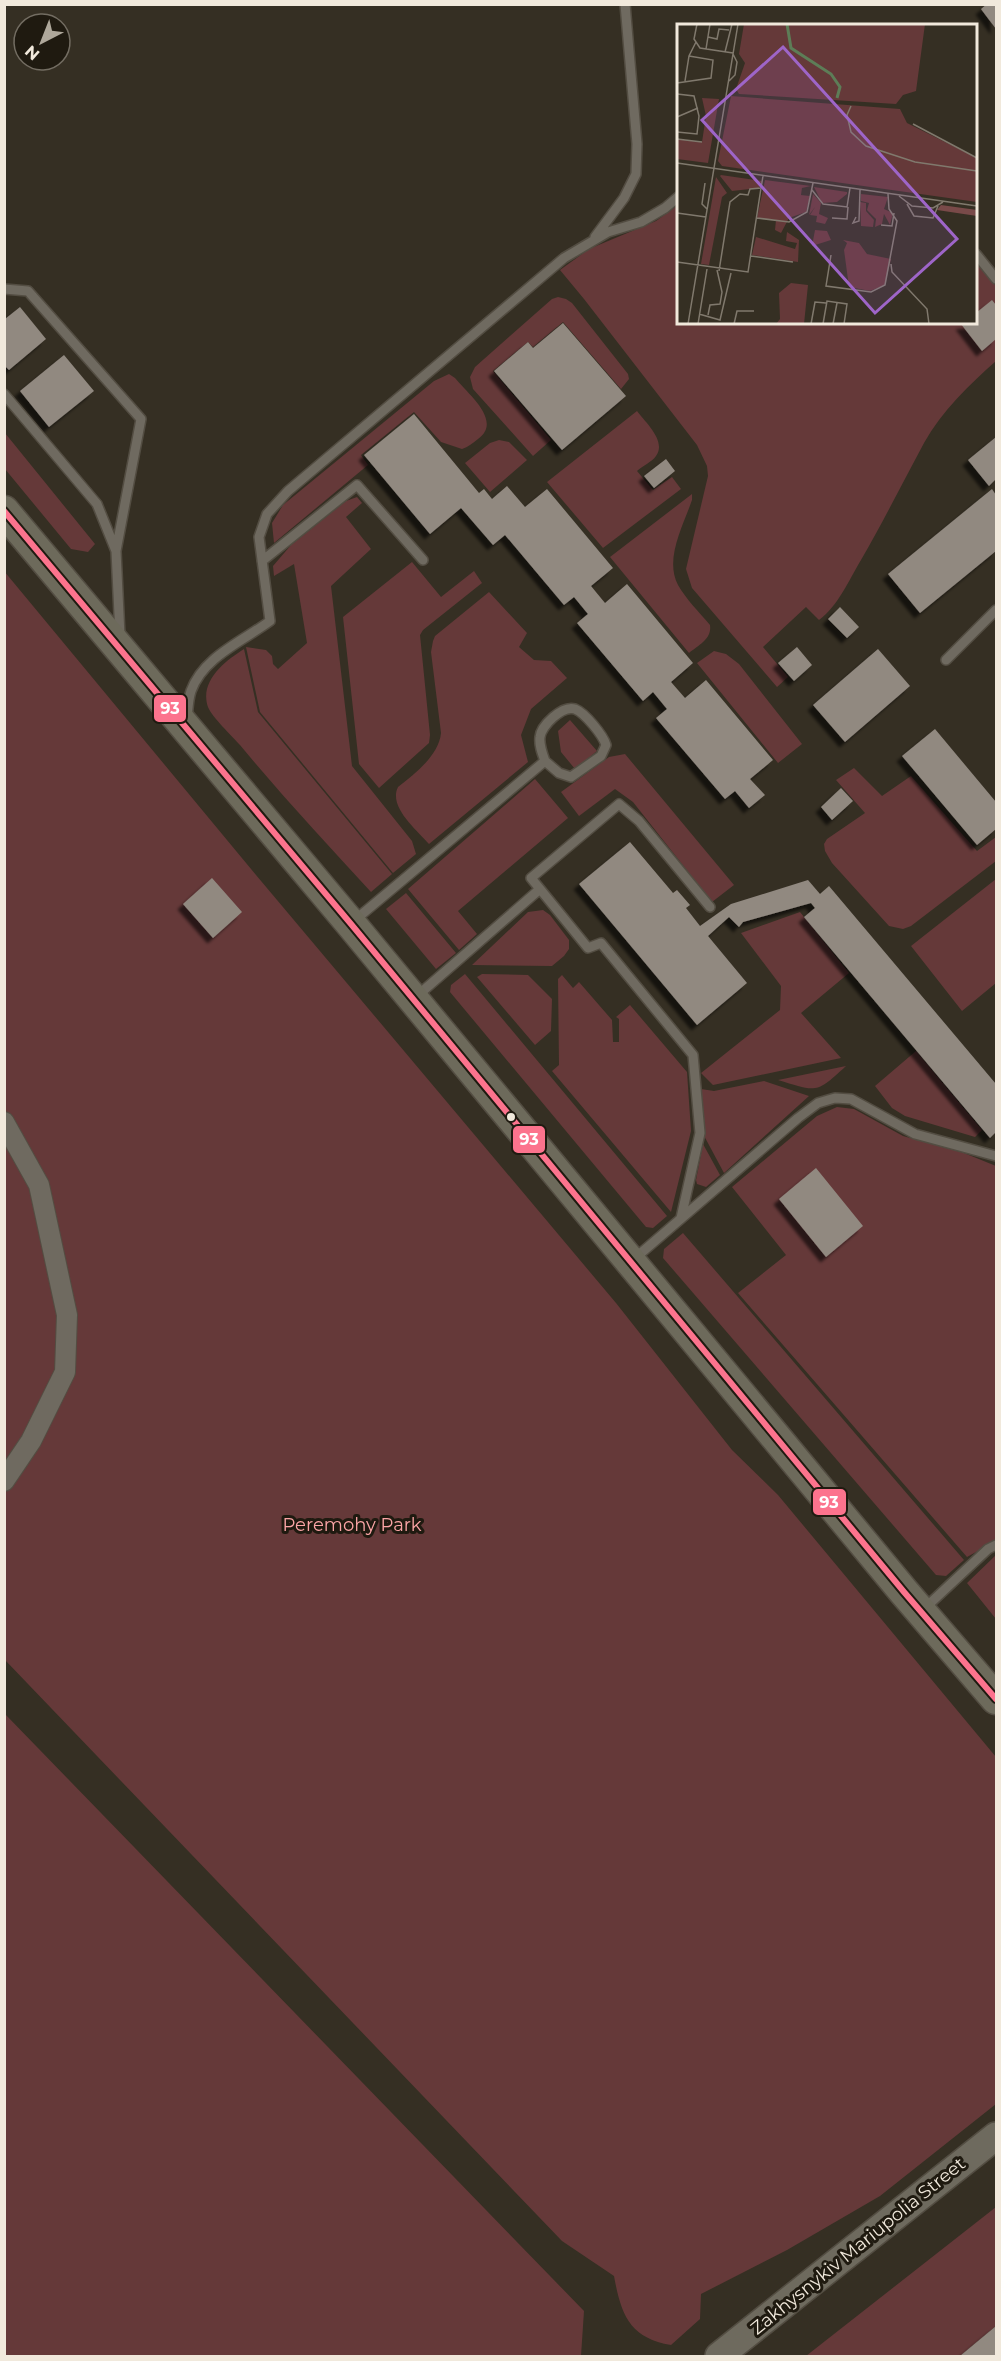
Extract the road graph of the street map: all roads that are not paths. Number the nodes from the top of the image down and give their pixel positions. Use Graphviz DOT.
graph roads {
  1 [pos="625,4"];
  2 [pos="677,198"];
  3 [pos="594,239"];
  4 [pos="977,256"];
  5 [pos="996,279"];
  6 [pos="4,290"];
  7 [pos="4,394"];
  8 [pos="4,511"];
  9 [pos="116,551"];
  10 [pos="423,560"];
  11 [pos="262,561"];
  12 [pos="996,610"];
  13 [pos="121,650"];
  14 [pos="946,660"];
  15 [pos="185,727"];
  16 [pos="545,761"];
  17 [pos="540,889"];
  18 [pos="710,907"];
  19 [pos="351,924"];
  20 [pos="413,1000"];
  21 [pos="4,1122"];
  22 [pos="996,1156"];
  23 [pos="694,1207"];
  24 [pos="701,1215"];
  25 [pos="681,1218"];
  26 [pos="630,1262"];
  27 [pos="4,1481"];
  28 [pos="996,1545"];
  29 [pos="921,1612"];
  30 [pos="996,1699"];
  31 [pos="996,2136"];
  32 [pos="719,2356"];
  1 -- 3 [label="lane"];
  2 -- 3 [label="lane"];
  3 -- 11 [label="lane"];
  4 -- 5 [label="lane"];
  6 -- 9 [label="lane"];
  7 -- 9 [label="lane"];
  8 -- 13 [label="main road"];
  9 -- 13 [label="lane"];
  10 -- 11 [label="lane"];
  11 -- 15 [label="lane"];
  12 -- 14 [label="lane"];
  13 -- 15 [label="main road"];
  15 -- 19 [label="main road"];
  16 -- 16 [label="lane"];
  16 -- 19 [label="lane"];
  17 -- 18 [label="lane"];
  17 -- 20 [label="lane"];
  17 -- 25 [label="lane"];
  19 -- 20 [label="main road"];
  20 -- 26 [label="main road"];
  21 -- 27 [label="street"];
  22 -- 23 [label="lane"];
  23 -- 24 [label="lane"];
  23 -- 25 [label="lane"];
  25 -- 26 [label="lane"];
  26 -- 29 [label="main road"];
  28 -- 29 [label="lane"];
  29 -- 30 [label="main road"];
  31 -- 32 [label="main road, Zakhysnykiv Mariupolia Street"];
}
